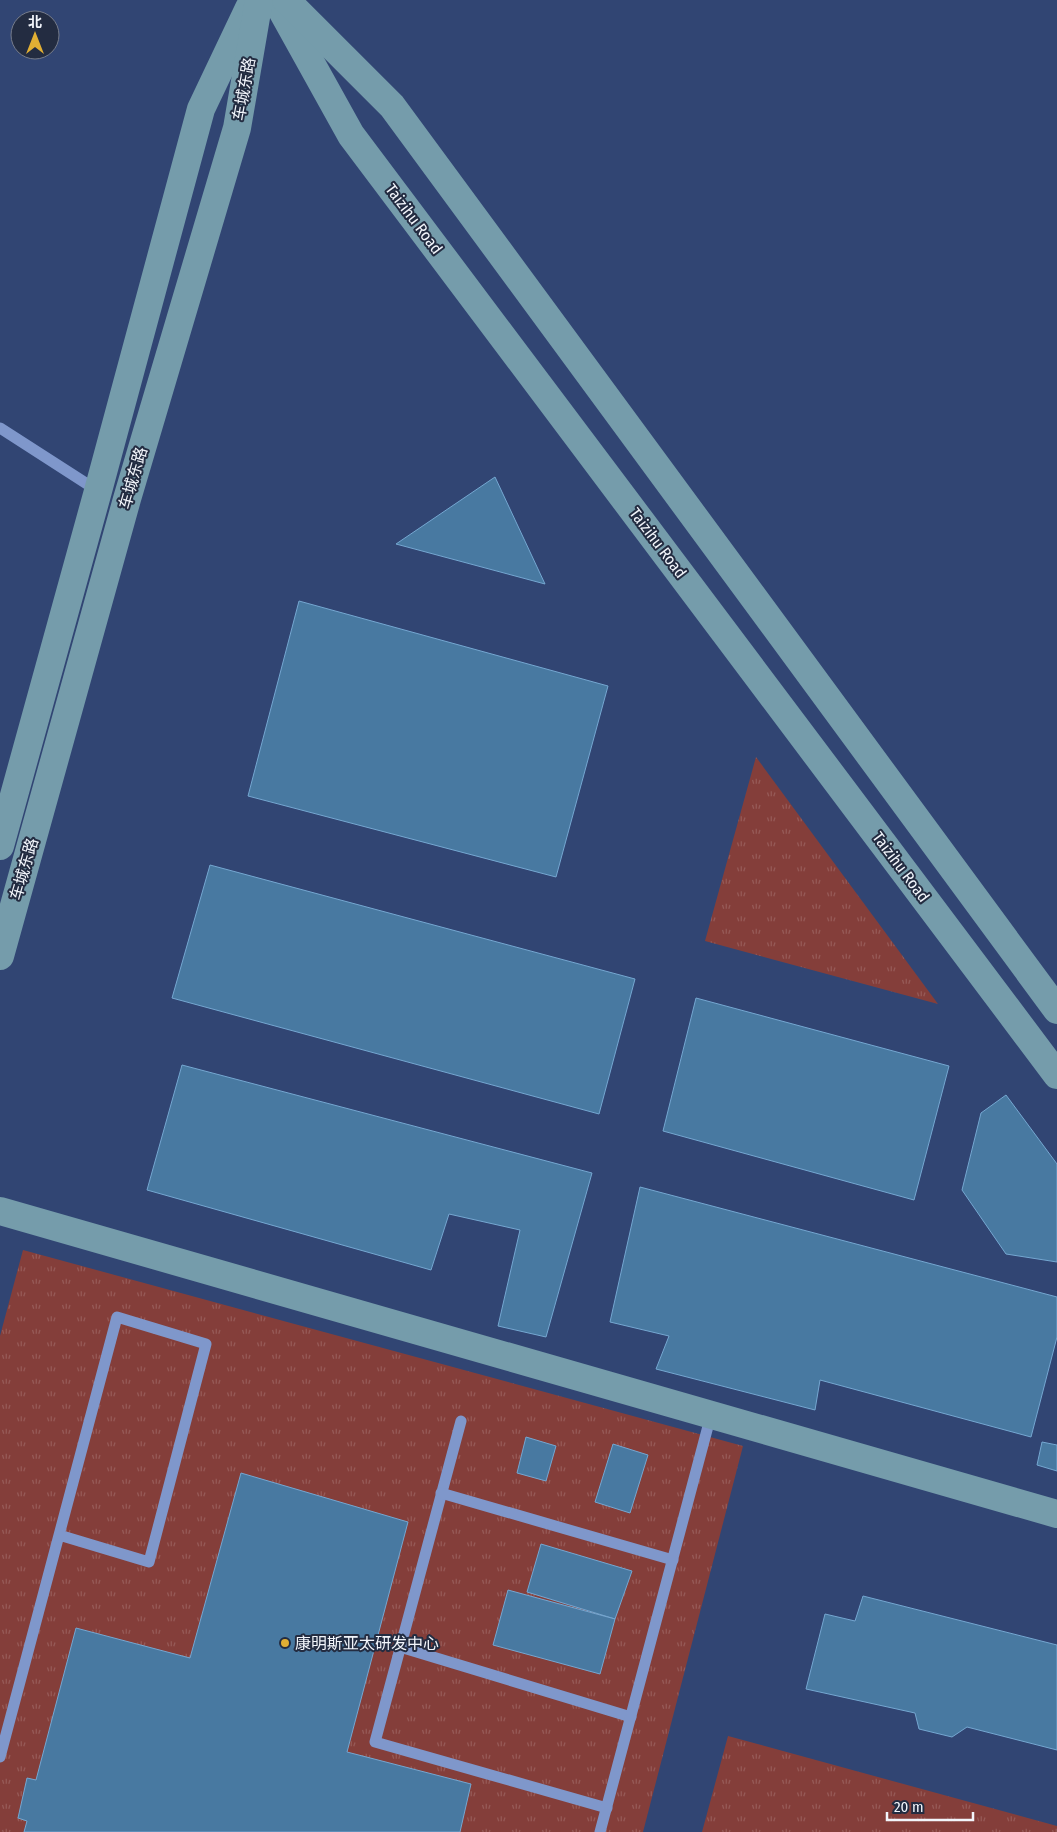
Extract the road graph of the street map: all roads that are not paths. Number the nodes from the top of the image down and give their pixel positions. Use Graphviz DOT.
graph roads {
  1 [pos="253,0"];
  2 [pos="259,0"];
  3 [pos="276,0"];
  4 [pos="286,0"];
  5 [pos="0,428"];
  6 [pos="98,491"];
  7 [pos="0,846"];
  8 [pos="0,956"];
  9 [pos="1057,1010"];
  10 [pos="1057,1075"];
  11 [pos="0,1211"];
  12 [pos="711,1415"];
  13 [pos="461,1421"];
  14 [pos="441,1493"];
  15 [pos="1057,1514"];
  16 [pos="59,1535"];
  17 [pos="673,1560"];
  18 [pos="400,1647"];
  19 [pos="631,1717"];
  20 [pos="0,1757"];
  21 [pos="607,1808"];
  22 [pos="600,1832"];
  1 -- 6 [label="main road, 车城东路"];
  2 -- 8 [label="main road, 车城东路"];
  3 -- 10 [label="main road, Taizihu Road"];
  4 -- 9 [label="main road"];
  5 -- 6 [label="lane"];
  6 -- 7 [label="main road, 车城东路"];
  11 -- 12 [label="main road"];
  12 -- 15 [label="main road"];
  12 -- 17 [label="lane"];
  13 -- 14 [label="lane"];
  14 -- 17 [label="lane"];
  14 -- 18 [label="lane"];
  16 -- 16 [label="lane"];
  16 -- 20 [label="lane"];
  17 -- 19 [label="lane"];
  18 -- 19 [label="lane"];
  18 -- 21 [label="lane"];
  19 -- 21 [label="lane"];
  21 -- 22 [label="lane"];
}
